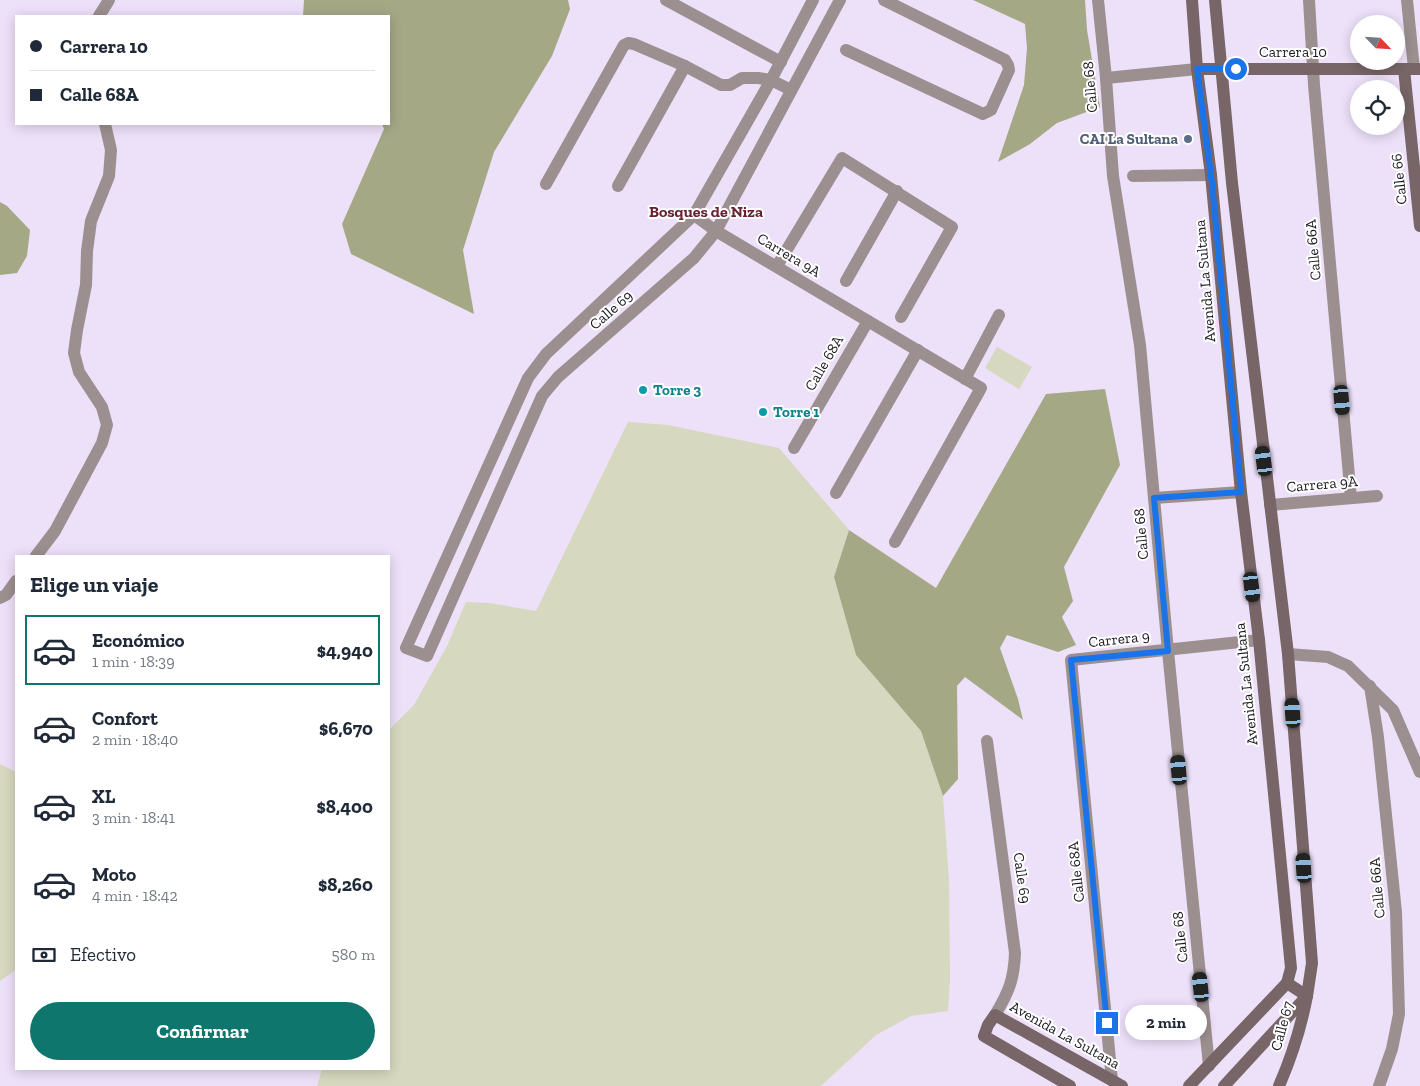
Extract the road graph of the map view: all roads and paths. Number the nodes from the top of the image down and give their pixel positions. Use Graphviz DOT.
graph roads {
  1 [pos="109,0"];
  2 [pos="666,0"];
  3 [pos="813,0"];
  4 [pos="840,0"];
  5 [pos="884,0"];
  6 [pos="1098,0"];
  7 [pos="1192,0"];
  8 [pos="1215,0"];
  9 [pos="1309,0"];
  10 [pos="1407,0"];
  11 [pos="100,15"];
  12 [pos="846,50"];
  13 [pos="781,62"];
  14 [pos="685,66"];
  15 [pos="1313,68"];
  16 [pos="1197,69"];
  17 [pos="1222,69"];
  18 [pos="1413,69"];
  19 [pos="1106,78"];
  20 [pos="764,79"];
  21 [pos="791,90"];
  22 [pos="106,125"];
  23 [pos="1211,175"];
  24 [pos="1133,176"];
  25 [pos="546,184"];
  26 [pos="618,186"];
  27 [pos="897,191"];
  28 [pos="694,215"];
  29 [pos="1420,226"];
  30 [pos="716,230"];
  31 [pos="777,266"];
  32 [pos="846,281"];
  33 [pos="999,315"];
  34 [pos="900,317"];
  35 [pos="868,321"];
  36 [pos="918,350"];
  37 [pos="965,379"];
  38 [pos="794,448"];
  39 [pos="1241,492"];
  40 [pos="836,493"];
  41 [pos="1377,496"];
  42 [pos="1154,498"];
  43 [pos="1351,498"];
  44 [pos="1270,505"];
  45 [pos="895,542"];
  46 [pos="37,555"];
  47 [pos="15,582"];
  48 [pos="0,598"];
  49 [pos="1259,640"];
  50 [pos="1168,651"];
  51 [pos="1288,654"];
  52 [pos="1071,660"];
  53 [pos="1370,686"];
  54 [pos="987,742"];
  55 [pos="1420,772"];
  56 [pos="1287,982"];
  57 [pos="1306,996"];
  58 [pos="996,1015"];
  59 [pos="1209,1066"];
  60 [pos="1117,1083"];
  61 [pos="1070,1086"];
  62 [pos="1189,1086"];
  63 [pos="1224,1086"];
  64 [pos="1279,1086"];
  65 [pos="1379,1086"];
  1 -- 11 [label="street"];
  2 -- 13 [label="street"];
  3 -- 13 [label="street, Calle 69"];
  4 -- 21 [label="street, Calle 69"];
  5 -- 12 [label="street"];
  6 -- 19 [label="street, Calle 68"];
  7 -- 16 [label="street, Avenida La Sultana"];
  8 -- 17 [label="street"];
  9 -- 15 [label="street, Calle 66A"];
  10 -- 18 [label="street, Calle 66"];
  13 -- 20 [label="street, Calle 69"];
  14 -- 20 [label="street"];
  14 -- 25 [label="street"];
  14 -- 26 [label="street"];
  15 -- 17 [label="street, Carrera 10"];
  15 -- 18 [label="street, Carrera 10"];
  15 -- 43 [label="street, Calle 66A"];
  16 -- 17 [label="street, Carrera 10"];
  16 -- 19 [label="street, Carrera 10"];
  16 -- 23 [label="street, Avenida La Sultana"];
  17 -- 44 [label="street"];
  18 -- 29 [label="street, Calle 66"];
  19 -- 42 [label="street, Calle 68"];
  20 -- 21 [label="street"];
  20 -- 28 [label="street, Calle 69"];
  21 -- 30 [label="street, Calle 69"];
  22 -- 46 [label="street"];
  23 -- 24 [label="street"];
  23 -- 39 [label="street, Avenida La Sultana"];
  27 -- 31 [label="street"];
  27 -- 32 [label="street"];
  27 -- 34 [label="street"];
  28 -- 30 [label="street, Carrera 9A"];
  28 -- 30 [label="street, Calle 69"];
  30 -- 31 [label="street, Carrera 9A"];
  31 -- 35 [label="street, Carrera 9A"];
  33 -- 37 [label="street"];
  35 -- 36 [label="street, Carrera 9A"];
  35 -- 38 [label="street, Calle 68A"];
  36 -- 37 [label="street, Carrera 9A"];
  36 -- 40 [label="street"];
  37 -- 45 [label="street, Carrera 9A"];
  39 -- 42 [label="street"];
  39 -- 49 [label="street, Avenida La Sultana"];
  41 -- 43 [label="street, Carrera 9A"];
  42 -- 50 [label="street, Calle 68"];
  43 -- 44 [label="street, Carrera 9A"];
  44 -- 51 [label="street"];
  47 -- 48 [label="street"];
  49 -- 50 [label="street, Carrera 9"];
  49 -- 56 [label="street, Avenida La Sultana"];
  50 -- 52 [label="street, Carrera 9"];
  50 -- 59 [label="street, Calle 68"];
  51 -- 53 [label="street"];
  51 -- 57 [label="street"];
  52 -- 60 [label="street, Calle 68A"];
  53 -- 55 [label="street"];
  53 -- 65 [label="street, Calle 66A"];
  54 -- 58 [label="street, Calle 69"];
  56 -- 57 [label="street, Calle 67"];
  56 -- 59 [label="street"];
  57 -- 63 [label="street"];
  57 -- 64 [label="street, Calle 67"];
  58 -- 60 [label="street, Avenida La Sultana"];
  58 -- 61 [label="street, Avenida La Sultana"];
  59 -- 62 [label="street"];
}
